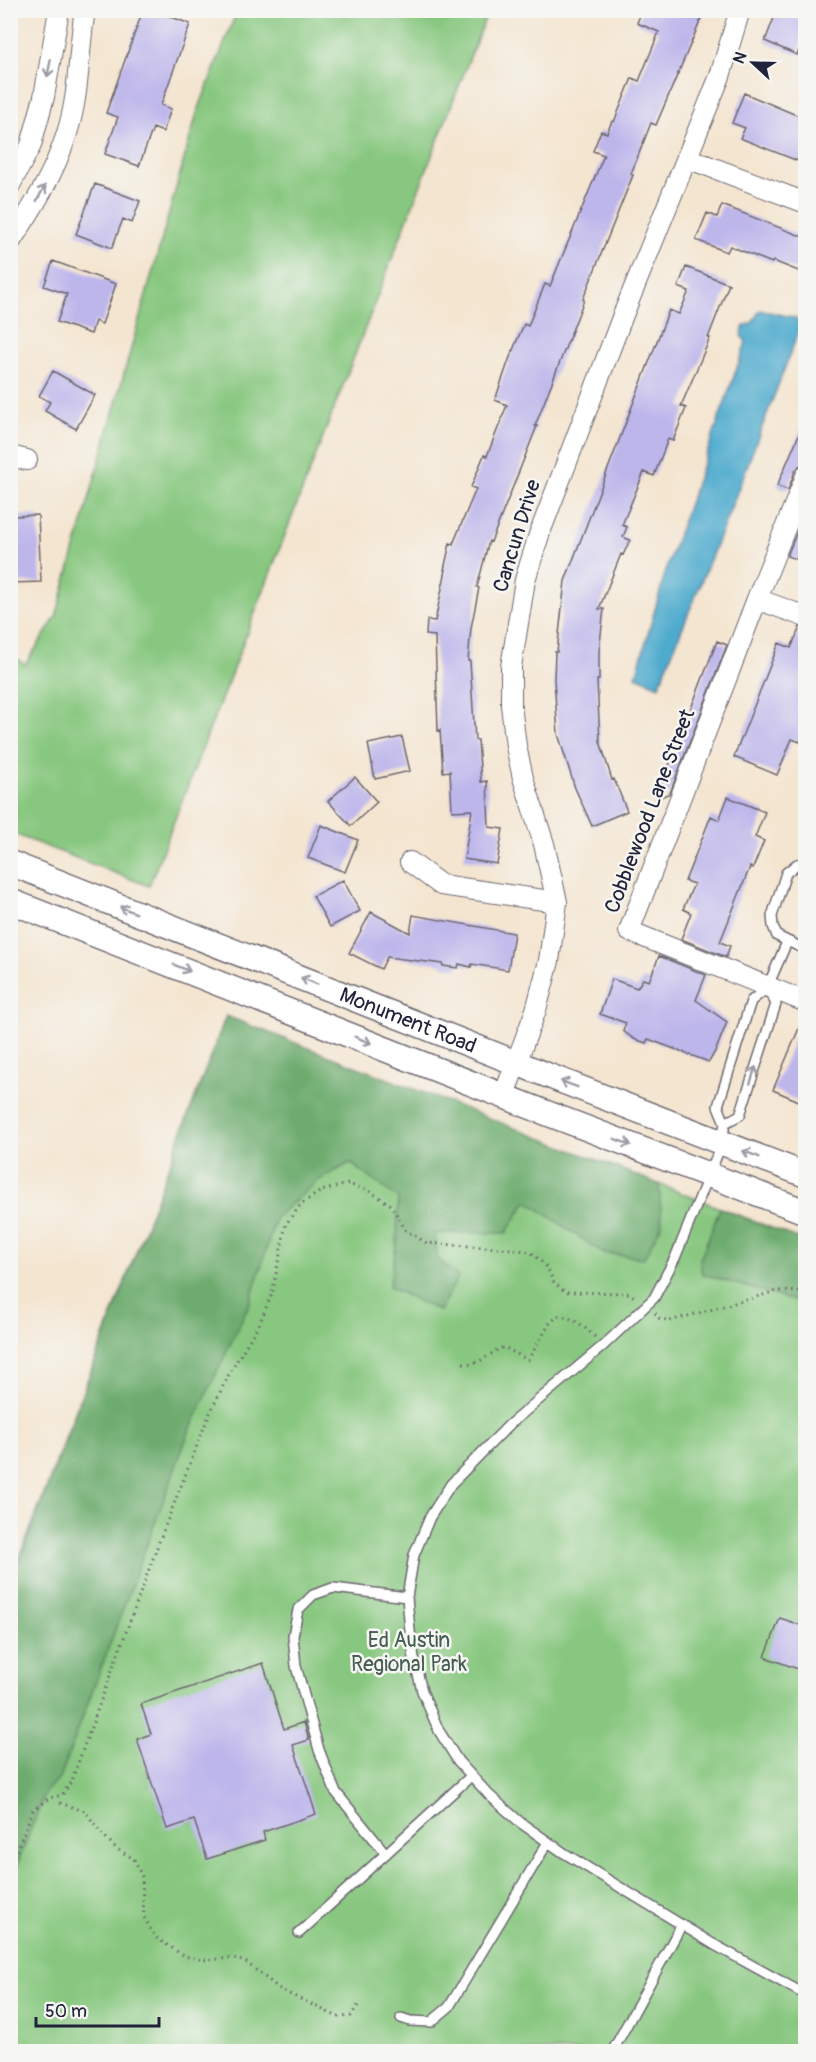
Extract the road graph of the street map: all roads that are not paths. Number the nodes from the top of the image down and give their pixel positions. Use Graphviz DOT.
graph roads {
  1 [pos="59,10"];
  2 [pos="85,10"];
  3 [pos="740,10"];
  4 [pos="33,139"];
  5 [pos="61,149"];
  6 [pos="687,158"];
  7 [pos="10,185"];
  8 [pos="806,203"];
  9 [pos="10,242"];
  10 [pos="806,476"];
  11 [pos="757,599"];
  12 [pos="806,617"];
  13 [pos="410,862"];
  14 [pos="806,862"];
  15 [pos="10,864"];
  16 [pos="10,901"];
  17 [pos="557,902"];
  18 [pos="787,942"];
  19 [pos="806,946"];
  20 [pos="767,988"];
  21 [pos="806,1002"];
  22 [pos="517,1063"];
  23 [pos="504,1095"];
  24 [pos="723,1133"];
  25 [pos="710,1175"];
  26 [pos="806,1175"];
  27 [pos="806,1212"];
  28 [pos="407,1597"];
  29 [pos="471,1776"];
  30 [pos="548,1842"];
  31 [pos="386,1854"];
  32 [pos="681,1926"];
  33 [pos="299,1933"];
  34 [pos="806,1995"];
  35 [pos="401,2018"];
  36 [pos="612,2052"];
  1 -- 4 [label="street, one-way"];
  2 -- 5 [label="street"];
  3 -- 6 [label="street, Cancun Drive"];
  4 -- 5 [label="street"];
  4 -- 7 [label="street"];
  9 -- 5 [label="street, one-way"];
  6 -- 8 [label="street"];
  6 -- 17 [label="street, Cancun Drive"];
  10 -- 11 [label="street, Cobblewood Lane Street"];
  11 -- 12 [label="street"];
  11 -- 20 [label="street, Cobblewood Lane Street"];
  13 -- 17 [label="street"];
  14 -- 18 [label="lane"];
  22 -- 15 [label="street, Monument Road, one-way"];
  16 -- 23 [label="street, Monument Road, one-way"];
  17 -- 22 [label="street, Cancun Drive"];
  18 -- 19 [label="lane"];
  18 -- 20 [label="lane"];
  20 -- 21 [label="street, Cobblewood Lane Street"];
  20 -- 24 [label="lane"];
  24 -- 20 [label="lane, one-way"];
  22 -- 23 [label="street, Cancun Drive"];
  24 -- 22 [label="street, Monument Road, one-way"];
  23 -- 25 [label="street, Monument Road, one-way"];
  24 -- 25 [label="lane"];
  26 -- 24 [label="street, Monument Road, one-way"];
  25 -- 27 [label="street, Monument Road"];
  25 -- 28 [label="lane"];
  28 -- 29 [label="lane"];
  28 -- 31 [label="lane"];
  29 -- 30 [label="lane"];
  29 -- 31 [label="lane"];
  30 -- 32 [label="lane"];
  30 -- 35 [label="lane"];
  31 -- 33 [label="lane"];
  32 -- 34 [label="lane"];
  32 -- 36 [label="lane"];
}
